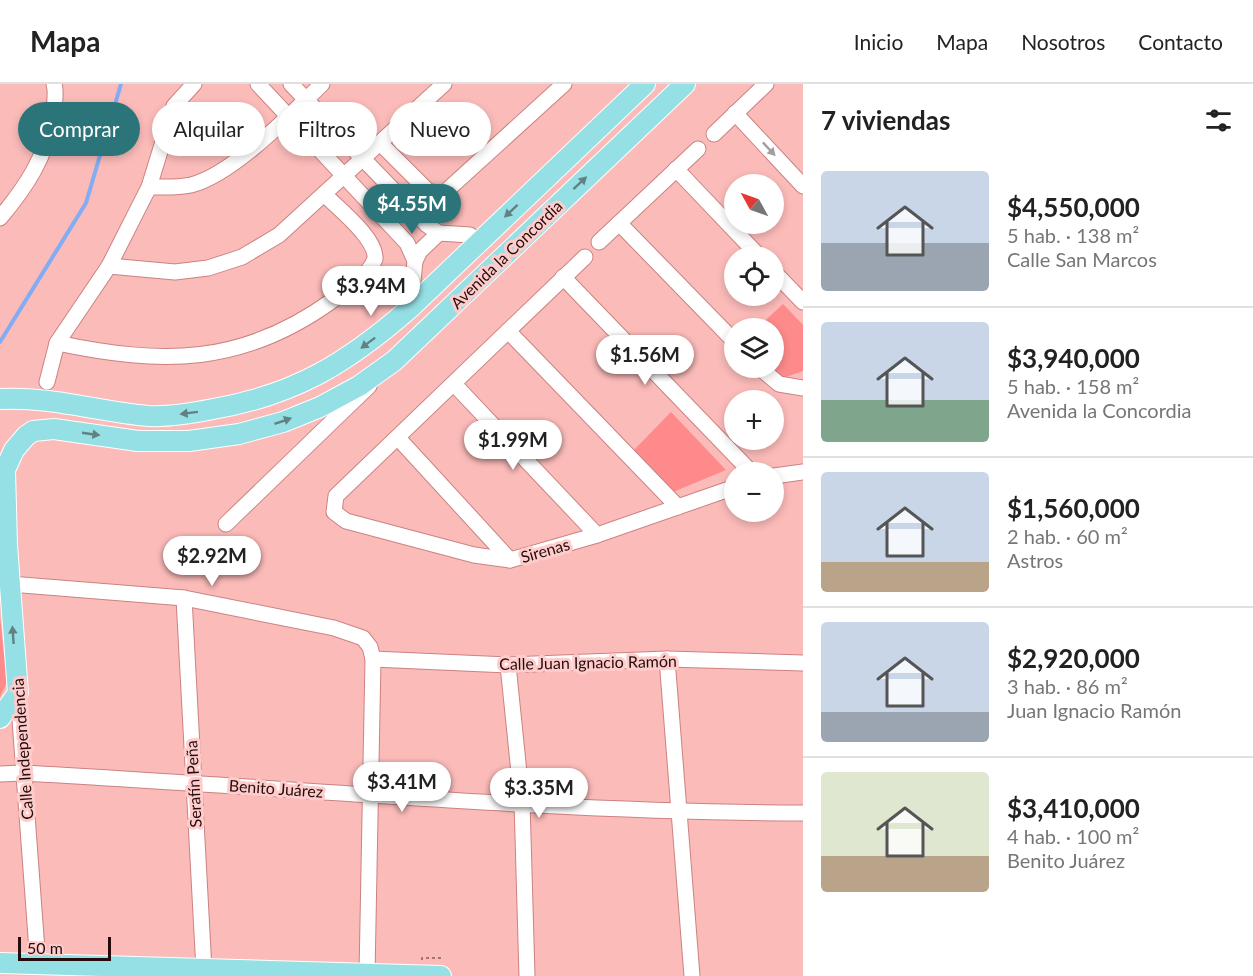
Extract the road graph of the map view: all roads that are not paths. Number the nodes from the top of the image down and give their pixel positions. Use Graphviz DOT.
graph roads {
  1 [pos="54,84"];
  2 [pos="194,84"];
  3 [pos="258,84"];
  4 [pos="291,84"];
  5 [pos="322,84"];
  6 [pos="444,84"];
  7 [pos="564,84"];
  8 [pos="645,84"];
  9 [pos="685,84"];
  10 [pos="766,84"];
  11 [pos="306,100"];
  12 [pos="304,102"];
  13 [pos="277,105"];
  14 [pos="735,113"];
  15 [pos="277,125"];
  16 [pos="714,134"];
  17 [pos="381,144"];
  18 [pos="698,149"];
  19 [pos="325,156"];
  20 [pos="363,160"];
  21 [pos="676,169"];
  22 [pos="345,177"];
  23 [pos="383,182"];
  24 [pos="803,186"];
  25 [pos="149,187"];
  26 [pos="325,195"];
  27 [pos="366,199"];
  28 [pos="406,204"];
  29 [pos="0,218"];
  30 [pos="388,222"];
  31 [pos="619,223"];
  32 [pos="439,233"];
  33 [pos="599,242"];
  34 [pos="478,243"];
  35 [pos="749,246"];
  36 [pos="585,257"];
  37 [pos="415,261"];
  38 [pos="497,262"];
  39 [pos="109,266"];
  40 [pos="563,277"];
  41 [pos="784,282"];
  42 [pos="419,299"];
  43 [pos="803,302"];
  44 [pos="438,318"];
  45 [pos="508,331"];
  46 [pos="724,331"];
  47 [pos="57,344"];
  48 [pos="394,361"];
  49 [pos="772,378"];
  50 [pos="47,382"];
  51 [pos="454,384"];
  52 [pos="803,388"];
  53 [pos="0,399"];
  54 [pos="29,399"];
  55 [pos="33,431"];
  56 [pos="399,439"];
  57 [pos="741,462"];
  58 [pos="803,472"];
  59 [pos="784,475"];
  60 [pos="724,491"];
  61 [pos="678,507"];
  62 [pos="226,524"];
  63 [pos="597,535"];
  64 [pos="3,541"];
  65 [pos="510,560"];
  66 [pos="10,584"];
  67 [pos="184,598"];
  68 [pos="373,659"];
  69 [pos="668,659"];
  70 [pos="803,663"];
  71 [pos="508,664"];
  72 [pos="18,693"];
  73 [pos="0,718"];
  74 [pos="23,772"];
  75 [pos="0,774"];
  76 [pos="193,782"];
  77 [pos="371,795"];
  78 [pos="522,802"];
  79 [pos="680,812"];
  80 [pos="803,813"];
  81 [pos="0,963"];
  82 [pos="38,964"];
  83 [pos="441,967"];
  84 [pos="204,969"];
  85 [pos="246,974"];
  86 [pos="367,975"];
  87 [pos="527,976"];
  88 [pos="692,976"];
  1 -- 29 [label="street"];
  2 -- 25 [label="street"];
  3 -- 13 [label="street"];
  4 -- 11 [label="street"];
  5 -- 11 [label="street"];
  6 -- 17 [label="street"];
  7 -- 17 [label="street"];
  8 -- 34 [label="main road, Avenida la Concordia, one-way"];
  38 -- 9 [label="main road, Avenida la Concordia, one-way"];
  10 -- 14 [label="street"];
  11 -- 12 [label="street"];
  11 -- 20 [label="street"];
  14 -- 16 [label="street"];
  14 -- 24 [label="street, one-way"];
  15 -- 25 [label="street"];
  17 -- 20 [label="street"];
  18 -- 21 [label="street"];
  19 -- 22 [label="street"];
  20 -- 22 [label="street"];
  20 -- 23 [label="street"];
  21 -- 31 [label="street"];
  21 -- 35 [label="street"];
  22 -- 26 [label="street"];
  22 -- 27 [label="street"];
  23 -- 27 [label="street"];
  23 -- 28 [label="street"];
  25 -- 39 [label="street"];
  26 -- 39 [label="street"];
  26 -- 47 [label="street"];
  27 -- 30 [label="street"];
  28 -- 30 [label="street"];
  28 -- 32 [label="street"];
  30 -- 37 [label="street"];
  31 -- 33 [label="street"];
  31 -- 46 [label="street"];
  32 -- 34 [label="street"];
  32 -- 37 [label="street"];
  34 -- 38 [label="main road"];
  34 -- 42 [label="main road, Avenida la Concordia"];
  36 -- 40 [label="street"];
  37 -- 42 [label="street"];
  38 -- 44 [label="main road, Avenida la Concordia"];
  39 -- 47 [label="street"];
  40 -- 45 [label="street"];
  40 -- 57 [label="street"];
  41 -- 43 [label="street"];
  42 -- 44 [label="main road"];
  42 -- 54 [label="main road, Avenida la Concordia, one-way"];
  44 -- 48 [label="main road, Avenida la Concordia"];
  45 -- 51 [label="street"];
  45 -- 61 [label="street"];
  47 -- 50 [label="street"];
  55 -- 48 [label="main road, Avenida la Concordia, one-way"];
  48 -- 62 [label="street"];
  49 -- 52 [label="street"];
  51 -- 56 [label="street"];
  51 -- 63 [label="street"];
  53 -- 54 [label="main road, Avenida la Concordia"];
  54 -- 55 [label="main road"];
  55 -- 64 [label="main road, Calle Independencia"];
  56 -- 65 [label="street"];
  56 -- 65 [label="street, Sirenas"];
  58 -- 59 [label="street"];
  60 -- 61 [label="street, Sirenas"];
  61 -- 63 [label="street, Sirenas"];
  63 -- 65 [label="street, Sirenas"];
  64 -- 66 [label="main road, Calle Independencia"];
  66 -- 67 [label="street"];
  72 -- 66 [label="main road, Calle Independencia, one-way"];
  67 -- 68 [label="street"];
  67 -- 76 [label="street, Serafín Peña"];
  68 -- 71 [label="street, Calle Juan Ignacio Ramón"];
  68 -- 77 [label="street"];
  69 -- 70 [label="street, Calle Juan Ignacio Ramón"];
  69 -- 71 [label="street, Calle Juan Ignacio Ramón"];
  69 -- 79 [label="street"];
  71 -- 78 [label="street"];
  72 -- 73 [label="main road"];
  72 -- 74 [label="street, Calle Independencia"];
  74 -- 75 [label="street, Benito Juárez"];
  74 -- 76 [label="street, Benito Juárez"];
  74 -- 82 [label="street, Calle Independencia"];
  76 -- 77 [label="street, Benito Juárez"];
  76 -- 84 [label="street, Serafín Peña"];
  77 -- 78 [label="street, Benito Juárez"];
  77 -- 86 [label="street"];
  78 -- 79 [label="street, Benito Juárez"];
  78 -- 87 [label="street"];
  79 -- 80 [label="street, Benito Juárez"];
  79 -- 88 [label="street"];
  81 -- 82 [label="main road"];
  82 -- 84 [label="main road"];
  83 -- 86 [label="main road"];
  84 -- 85 [label="main road"];
  85 -- 86 [label="main road"];
}
